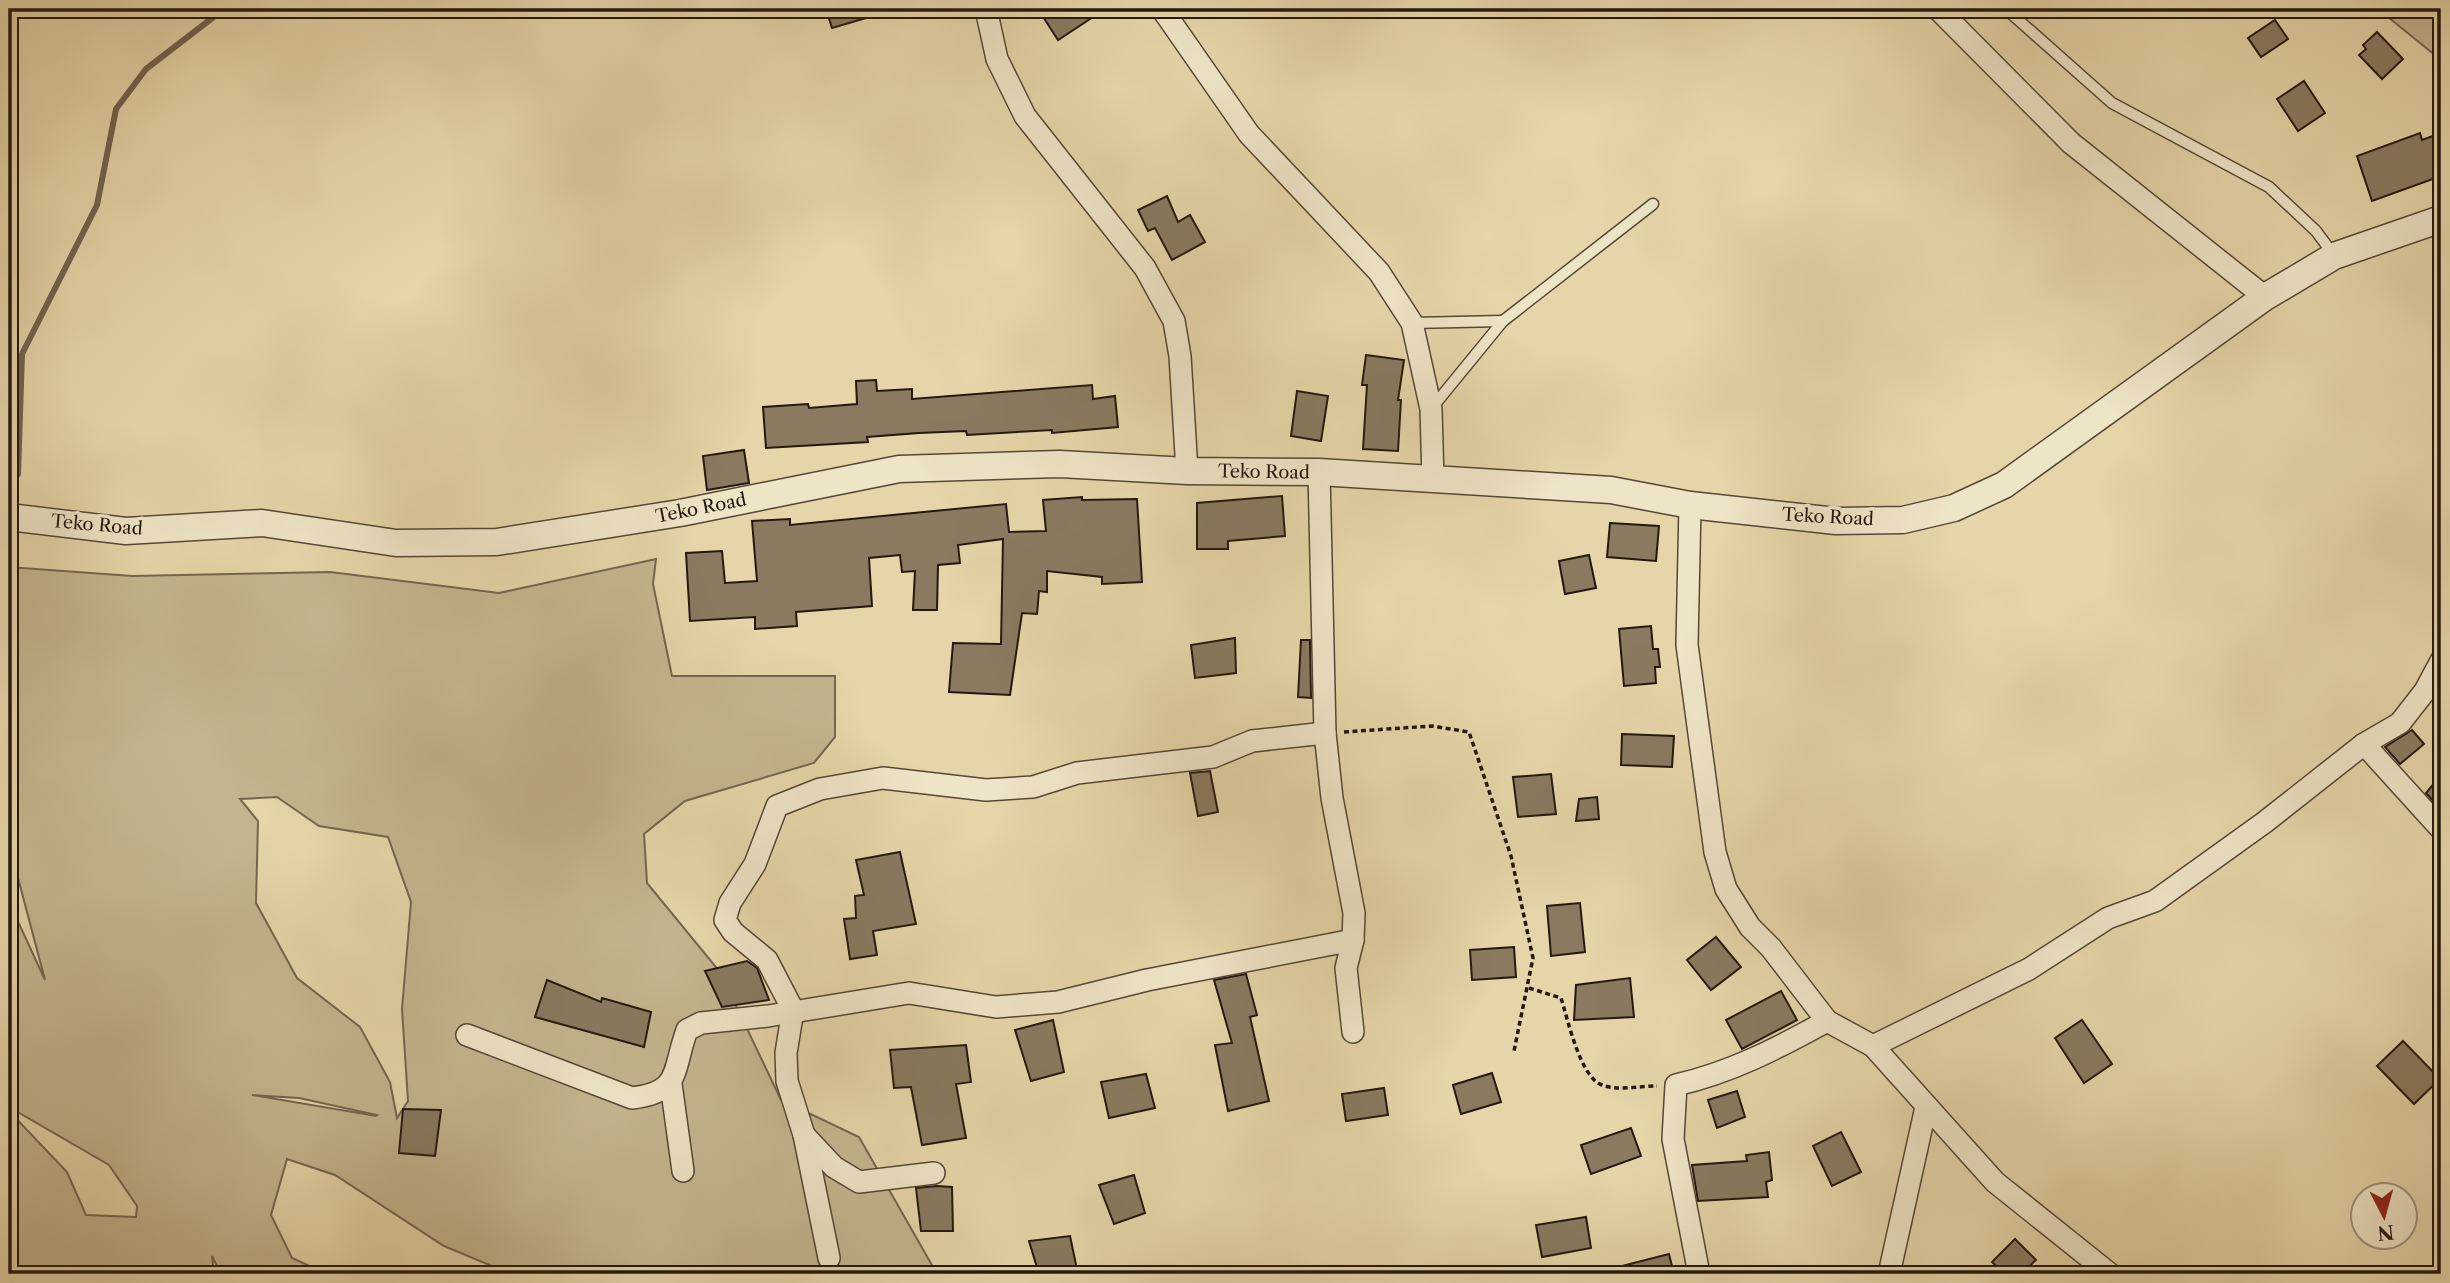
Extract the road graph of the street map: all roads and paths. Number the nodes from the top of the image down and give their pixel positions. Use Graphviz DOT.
graph roads {
  1 [pos="986,9"];
  2 [pos="1162,9"];
  3 [pos="1938,9"];
  4 [pos="2006,9"];
  5 [pos="1653,204"];
  6 [pos="2441,219"];
  7 [pos="2334,256"];
  8 [pos="2266,297"];
  9 [pos="1503,321"];
  10 [pos="1412,323"];
  11 [pos="1431,409"];
  12 [pos="1187,471"];
  13 [pos="1319,472"];
  14 [pos="1433,480"];
  15 [pos="1690,505"];
  16 [pos="9,517"];
  17 [pos="2441,661"];
  18 [pos="1325,733"];
  19 [pos="2364,744"];
  20 [pos="2441,829"];
  21 [pos="1353,940"];
  22 [pos="1529,988"];
  23 [pos="793,1010"];
  24 [pos="1827,1021"];
  25 [pos="1353,1032"];
  26 [pos="467,1035"];
  27 [pos="1873,1046"];
  28 [pos="1514,1051"];
  29 [pos="671,1083"];
  30 [pos="1676,1085"];
  31 [pos="1926,1107"];
  32 [pos="804,1135"];
  33 [pos="683,1171"];
  34 [pos="934,1173"];
  35 [pos="829,1258"];
  36 [pos="1699,1274"];
  37 [pos="1889,1274"];
  38 [pos="2110,1274"];
  1 -- 12 [label="street"];
  2 -- 10 [label="street"];
  3 -- 8 [label="street"];
  4 -- 7 [label="lane"];
  5 -- 9 [label="lane"];
  6 -- 7 [label="street, Teko Road"];
  7 -- 8 [label="street, Teko Road"];
  8 -- 15 [label="street, Teko Road"];
  9 -- 10 [label="lane"];
  9 -- 11 [label="lane"];
  10 -- 11 [label="street"];
  11 -- 14 [label="street"];
  12 -- 13 [label="street, Teko Road"];
  12 -- 16 [label="street, Teko Road"];
  13 -- 14 [label="street, Teko Road"];
  13 -- 18 [label="street"];
  14 -- 15 [label="street, Teko Road"];
  15 -- 24 [label="street"];
  17 -- 19 [label="street"];
  18 -- 21 [label="street"];
  18 -- 22 [label="path"];
  18 -- 23 [label="street"];
  19 -- 20 [label="street"];
  19 -- 27 [label="street"];
  21 -- 23 [label="street"];
  21 -- 25 [label="street"];
  22 -- 28 [label="path"];
  22 -- 30 [label="path"];
  23 -- 29 [label="street"];
  23 -- 32 [label="street"];
  24 -- 27 [label="street"];
  24 -- 30 [label="street"];
  26 -- 29 [label="street"];
  27 -- 31 [label="street"];
  29 -- 33 [label="street"];
  30 -- 36 [label="street"];
  31 -- 37 [label="street"];
  31 -- 38 [label="street"];
  32 -- 34 [label="street"];
  32 -- 35 [label="street"];
}
